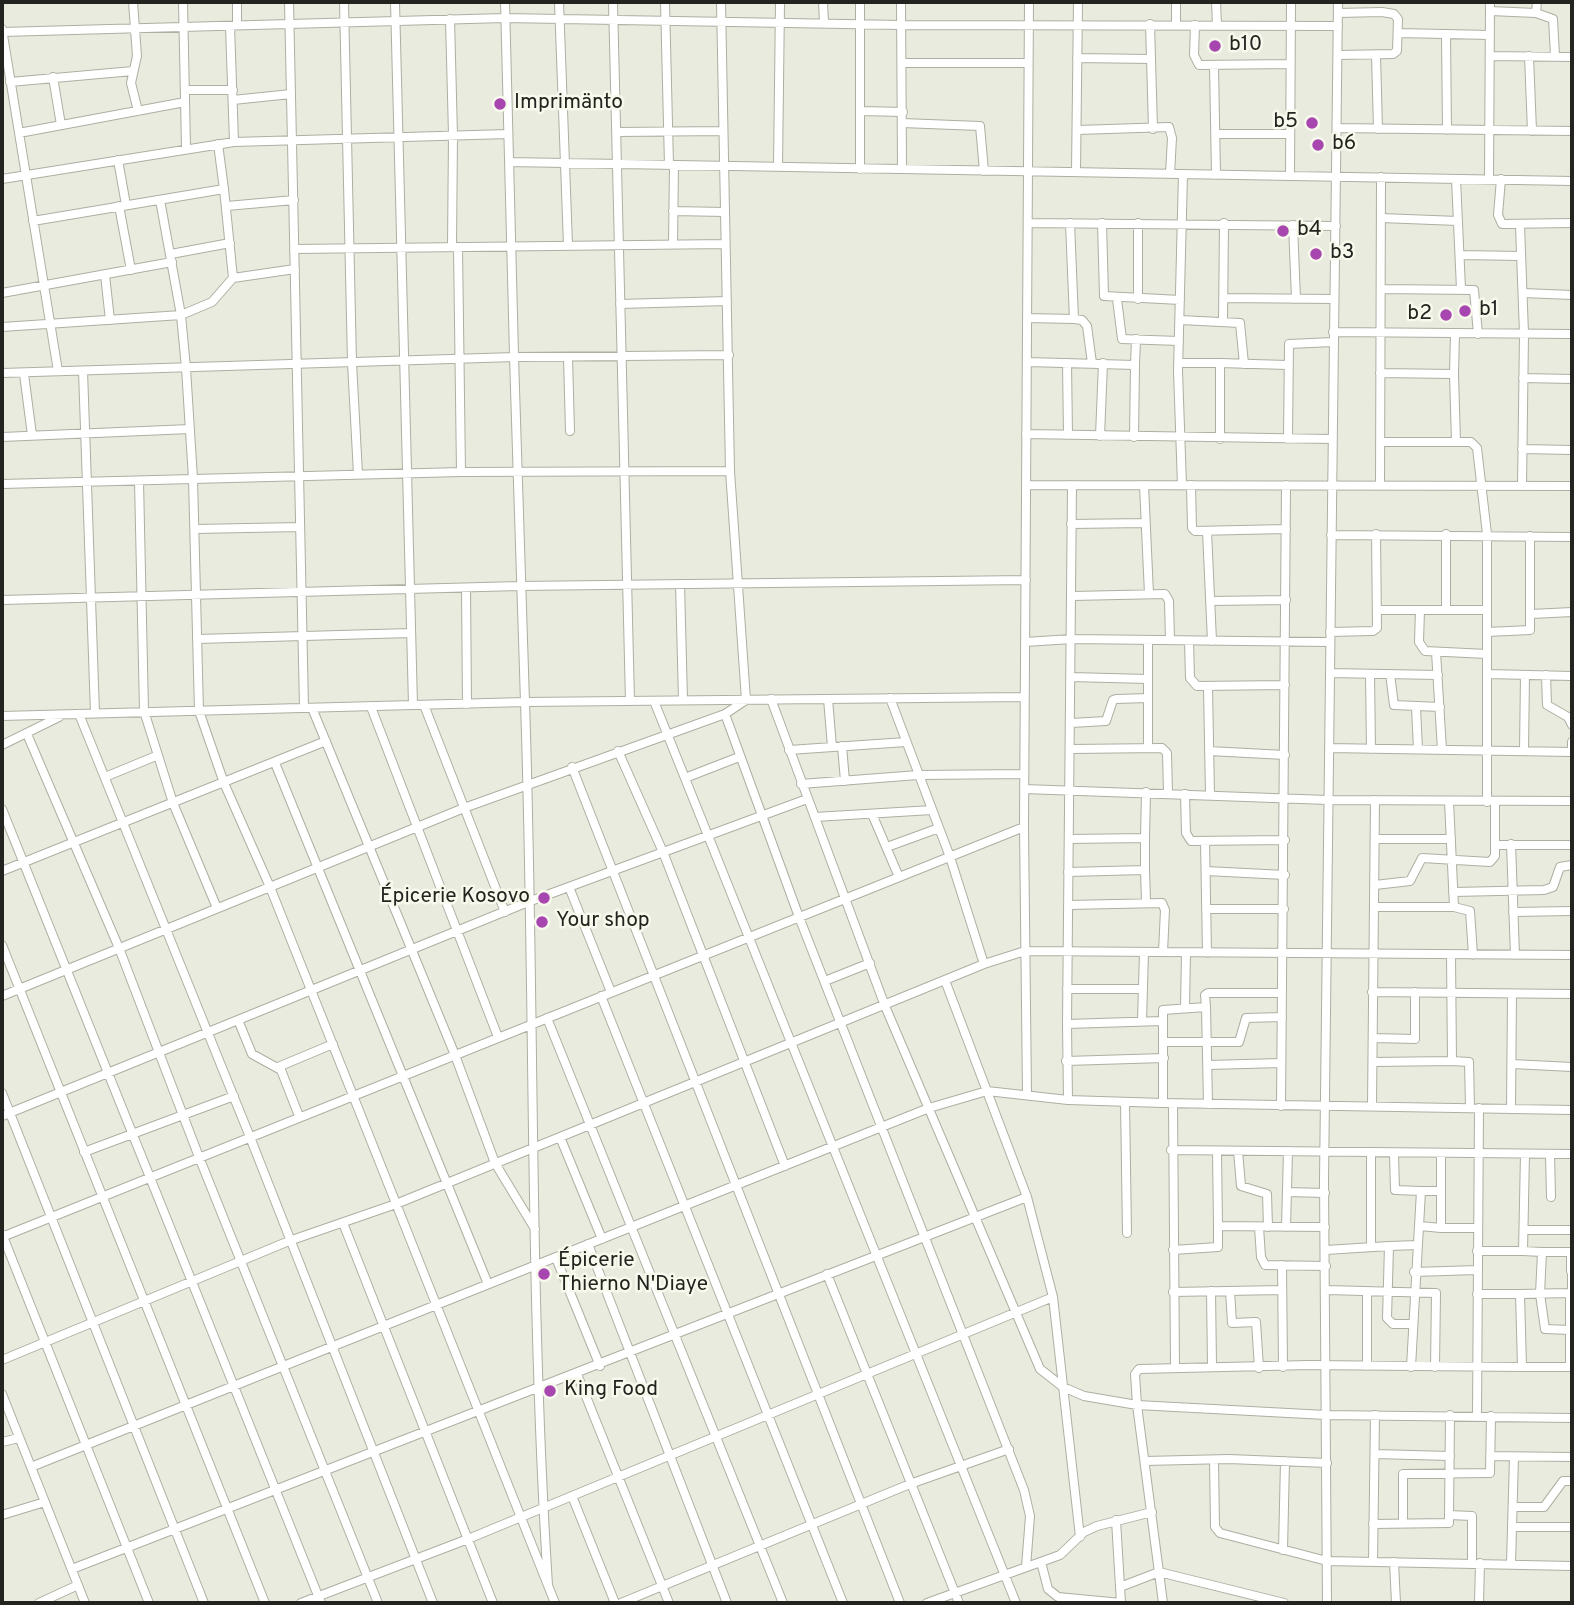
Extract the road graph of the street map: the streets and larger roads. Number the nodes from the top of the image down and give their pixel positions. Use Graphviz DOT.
graph roads {
  1 [pos="133,2"];
  2 [pos="183,2"];
  3 [pos="237,2"];
  4 [pos="289,2"];
  5 [pos="344,2"];
  6 [pos="395,2"];
  7 [pos="505,2"];
  8 [pos="559,2"];
  9 [pos="613,2"];
  10 [pos="665,2"];
  11 [pos="721,2"];
  12 [pos="780,2"];
  13 [pos="823,2"];
  14 [pos="860,2"];
  15 [pos="901,2"];
  16 [pos="1029,2"];
  17 [pos="1078,2"];
  18 [pos="1176,2"];
  19 [pos="1216,2"];
  20 [pos="1291,2"];
  21 [pos="1338,2"];
  22 [pos="1382,2"];
  23 [pos="1537,2"];
  24 [pos="1490,6"];
  25 [pos="1382,12"];
  26 [pos="1338,13"];
  27 [pos="1536,13"];
  28 [pos="505,18"];
  29 [pos="614,18"];
  30 [pos="450,19"];
  31 [pos="559,19"];
  32 [pos="395,20"];
  33 [pos="665,20"];
  34 [pos="721,21"];
  35 [pos="345,22"];
  36 [pos="780,22"];
  37 [pos="824,23"];
  38 [pos="860,23"];
  39 [pos="1029,23"];
  40 [pos="289,24"];
  41 [pos="1077,24"];
  42 [pos="1150,24"];
  43 [pos="233,25"];
  44 [pos="901,25"];
  45 [pos="1176,25"];
  46 [pos="1195,25"];
  47 [pos="1217,25"];
  48 [pos="183,26"];
  49 [pos="1290,26"];
  50 [pos="1338,26"];
  51 [pos="135,27"];
  52 [pos="2,31"];
  53 [pos="1399,33"];
  54 [pos="1446,34"];
  55 [pos="1490,35"];
  56 [pos="1338,55"];
  57 [pos="1376,55"];
  58 [pos="1490,56"];
  59 [pos="1528,56"];
  60 [pos="1555,56"];
  61 [pos="1572,57"];
  62 [pos="1077,58"];
  63 [pos="1151,59"];
  64 [pos="902,63"];
  65 [pos="1028,63"];
  66 [pos="1290,64"];
  67 [pos="1214,65"];
  68 [pos="133,71"];
  69 [pos="53,77"];
  70 [pos="10,82"];
  71 [pos="185,90"];
  72 [pos="233,90"];
  73 [pos="291,94"];
  74 [pos="233,100"];
  75 [pos="185,102"];
  76 [pos="138,111"];
  77 [pos="861,111"];
  78 [pos="902,112"];
  79 [pos="902,123"];
  80 [pos="61,125"];
  81 [pos="1338,128"];
  82 [pos="1378,128"];
  83 [pos="1153,129"];
  84 [pos="1078,130"];
  85 [pos="1447,130"];
  86 [pos="668,131"];
  87 [pos="723,131"];
  88 [pos="1490,131"];
  89 [pos="1532,131"];
  90 [pos="1572,131"];
  91 [pos="617,132"];
  92 [pos="19,133"];
  93 [pos="508,134"];
  94 [pos="1216,134"];
  95 [pos="1290,134"];
  96 [pos="400,135"];
  97 [pos="453,135"];
  98 [pos="347,137"];
  99 [pos="292,138"];
  100 [pos="234,142"];
  101 [pos="218,144"];
  102 [pos="186,147"];
  103 [pos="118,160"];
  104 [pos="509,162"];
  105 [pos="563,163"];
  106 [pos="618,164"];
  107 [pos="671,165"];
  108 [pos="724,166"];
  109 [pos="778,167"];
  110 [pos="860,169"];
  111 [pos="902,169"];
  112 [pos="984,170"];
  113 [pos="1028,171"];
  114 [pos="1076,172"];
  115 [pos="1170,174"];
  116 [pos="1183,174"];
  117 [pos="26,175"];
  118 [pos="1216,175"];
  119 [pos="1290,176"];
  120 [pos="1337,177"];
  121 [pos="1381,177"];
  122 [pos="1456,178"];
  123 [pos="2,179"];
  124 [pos="1489,179"];
  125 [pos="1501,179"];
  126 [pos="1572,181"];
  127 [pos="224,189"];
  128 [pos="160,200"];
  129 [pos="294,200"];
  130 [pos="123,205"];
  131 [pos="227,206"];
  132 [pos="673,211"];
  133 [pos="725,212"];
  134 [pos="1381,218"];
  135 [pos="33,221"];
  136 [pos="1458,221"];
  137 [pos="1027,223"];
  138 [pos="1070,223"];
  139 [pos="1102,223"];
  140 [pos="1138,223"];
  141 [pos="1182,223"];
  142 [pos="1224,223"];
  143 [pos="1572,223"];
  144 [pos="1293,225"];
  145 [pos="1520,225"];
  146 [pos="1336,226"];
  147 [pos="230,243"];
  148 [pos="619,244"];
  149 [pos="673,244"];
  150 [pos="725,244"];
  151 [pos="568,245"];
  152 [pos="510,246"];
  153 [pos="401,247"];
  154 [pos="455,247"];
  155 [pos="351,248"];
  156 [pos="294,250"];
  157 [pos="1460,255"];
  158 [pos="1521,256"];
  159 [pos="171,258"];
  160 [pos="295,269"];
  161 [pos="131,270"];
  162 [pos="105,275"];
  163 [pos="233,278"];
  164 [pos="44,287"];
  165 [pos="1381,289"];
  166 [pos="1461,289"];
  167 [pos="2,293"];
  168 [pos="1523,293"];
  169 [pos="1572,295"];
  170 [pos="1224,298"];
  171 [pos="1117,299"];
  172 [pos="1138,299"];
  173 [pos="1296,299"];
  174 [pos="1334,299"];
  175 [pos="727,300"];
  176 [pos="1180,300"];
  177 [pos="620,304"];
  178 [pos="181,315"];
  179 [pos="1027,318"];
  180 [pos="1074,319"];
  181 [pos="110,320"];
  182 [pos="1180,320"];
  183 [pos="1223,320"];
  184 [pos="50,321"];
  185 [pos="2,327"];
  186 [pos="1381,333"];
  187 [pos="1455,333"];
  188 [pos="1478,334"];
  189 [pos="1524,334"];
  190 [pos="1572,334"];
  191 [pos="1333,337"];
  192 [pos="1136,339"];
  193 [pos="1179,341"];
  194 [pos="621,355"];
  195 [pos="729,355"];
  196 [pos="515,356"];
  197 [pos="568,357"];
  198 [pos="459,359"];
  199 [pos="403,360"];
  200 [pos="1027,362"];
  201 [pos="297,363"];
  202 [pos="352,363"];
  203 [pos="1067,363"];
  204 [pos="1091,363"];
  205 [pos="1103,363"];
  206 [pos="1178,363"];
  207 [pos="1220,363"];
  208 [pos="1244,364"];
  209 [pos="1135,365"];
  210 [pos="1287,365"];
  211 [pos="186,368"];
  212 [pos="2,371"];
  213 [pos="58,371"];
  214 [pos="83,371"];
  215 [pos="1381,373"];
  216 [pos="24,374"];
  217 [pos="1454,374"];
  218 [pos="1523,378"];
  219 [pos="1572,379"];
  220 [pos="190,429"];
  221 [pos="570,431"];
  222 [pos="86,432"];
  223 [pos="1026,434"];
  224 [pos="32,435"];
  225 [pos="1068,435"];
  226 [pos="1100,436"];
  227 [pos="2,437"];
  228 [pos="1134,437"];
  229 [pos="1181,438"];
  230 [pos="1220,439"];
  231 [pos="1288,439"];
  232 [pos="1332,439"];
  233 [pos="1380,442"];
  234 [pos="1456,442"];
  235 [pos="1522,449"];
  236 [pos="1572,450"];
  237 [pos="623,470"];
  238 [pos="518,471"];
  239 [pos="730,471"];
  240 [pos="461,472"];
  241 [pos="406,473"];
  242 [pos="358,474"];
  243 [pos="299,476"];
  244 [pos="194,479"];
  245 [pos="139,481"];
  246 [pos="87,482"];
  247 [pos="2,484"];
  248 [pos="1026,485"];
  249 [pos="1072,485"];
  250 [pos="1144,485"];
  251 [pos="1186,485"];
  252 [pos="1286,485"];
  253 [pos="1332,485"];
  254 [pos="1380,485"];
  255 [pos="1481,486"];
  256 [pos="1522,486"];
  257 [pos="1572,486"];
  258 [pos="1146,523"];
  259 [pos="1071,524"];
  260 [pos="300,527"];
  261 [pos="195,529"];
  262 [pos="1286,529"];
  263 [pos="1207,531"];
  264 [pos="1376,534"];
  265 [pos="1446,534"];
  266 [pos="1487,534"];
  267 [pos="1331,535"];
  268 [pos="1530,536"];
  269 [pos="1572,537"];
  270 [pos="1026,580"];
  271 [pos="736,582"];
  272 [pos="625,584"];
  273 [pos="680,584"];
  274 [pos="519,586"];
  275 [pos="466,588"];
  276 [pos="409,590"];
  277 [pos="302,591"];
  278 [pos="196,594"];
  279 [pos="1149,594"];
  280 [pos="139,595"];
  281 [pos="1072,596"];
  282 [pos="91,597"];
  283 [pos="2,600"];
  284 [pos="1286,600"];
  285 [pos="1210,601"];
  286 [pos="1378,610"];
  287 [pos="1420,610"];
  288 [pos="1446,610"];
  289 [pos="1487,610"];
  290 [pos="1572,612"];
  291 [pos="1531,614"];
  292 [pos="1331,632"];
  293 [pos="1487,632"];
  294 [pos="411,633"];
  295 [pos="303,636"];
  296 [pos="197,639"];
  297 [pos="1072,639"];
  298 [pos="1148,640"];
  299 [pos="1170,640"];
  300 [pos="1189,640"];
  301 [pos="1212,641"];
  302 [pos="1286,641"];
  303 [pos="1025,642"];
  304 [pos="1330,642"];
  305 [pos="1436,652"];
  306 [pos="1487,654"];
  307 [pos="1330,673"];
  308 [pos="1370,674"];
  309 [pos="1390,674"];
  310 [pos="1487,674"];
  311 [pos="1438,675"];
  312 [pos="1525,675"];
  313 [pos="1546,675"];
  314 [pos="1572,676"];
  315 [pos="1071,677"];
  316 [pos="1148,679"];
  317 [pos="1285,685"];
  318 [pos="1208,687"];
  319 [pos="1024,696"];
  320 [pos="890,698"];
  321 [pos="1148,698"];
  322 [pos="771,699"];
  323 [pos="828,699"];
  324 [pos="746,700"];
  325 [pos="631,701"];
  326 [pos="654,701"];
  327 [pos="683,701"];
  328 [pos="525,702"];
  329 [pos="467,704"];
  330 [pos="413,705"];
  331 [pos="424,705"];
  332 [pos="370,707"];
  333 [pos="308,708"];
  334 [pos="1416,708"];
  335 [pos="1440,708"];
  336 [pos="144,711"];
  337 [pos="199,711"];
  338 [pos="95,713"];
  339 [pos="79,714"];
  340 [pos="725,714"];
  341 [pos="2,716"];
  342 [pos="62,716"];
  343 [pos="1071,723"];
  344 [pos="1572,725"];
  345 [pos="27,734"];
  346 [pos="667,734"];
  347 [pos="326,741"];
  348 [pos="906,742"];
  349 [pos="1572,742"];
  350 [pos="2,745"];
  351 [pos="837,747"];
  352 [pos="1148,748"];
  353 [pos="1329,748"];
  354 [pos="1070,749"];
  355 [pos="1371,749"];
  356 [pos="789,750"];
  357 [pos="1418,750"];
  358 [pos="1442,750"];
  359 [pos="1487,750"];
  360 [pos="618,751"];
  361 [pos="1209,751"];
  362 [pos="1524,751"];
  363 [pos="1285,755"];
  364 [pos="156,756"];
  365 [pos="739,757"];
  366 [pos="275,763"];
  367 [pos="572,767"];
  368 [pos="1024,774"];
  369 [pos="918,775"];
  370 [pos="104,777"];
  371 [pos="685,778"];
  372 [pos="845,781"];
  373 [pos="225,783"];
  374 [pos="526,784"];
  375 [pos="801,784"];
  376 [pos="1024,789"];
  377 [pos="1070,789"];
  378 [pos="1146,792"];
  379 [pos="1168,793"];
  380 [pos="1185,794"];
  381 [pos="1210,795"];
  382 [pos="1285,798"];
  383 [pos="807,799"];
  384 [pos="1328,800"];
  385 [pos="1375,800"];
  386 [pos="1449,801"];
  387 [pos="1572,801"];
  388 [pos="1491,802"];
  389 [pos="173,803"];
  390 [pos="2,808"];
  391 [pos="464,808"];
  392 [pos="932,810"];
  393 [pos="872,814"];
  394 [pos="761,815"];
  395 [pos="814,817"];
  396 [pos="123,821"];
  397 [pos="418,827"];
  398 [pos="1024,827"];
  399 [pos="939,828"];
  400 [pos="708,835"];
  401 [pos="1145,838"];
  402 [pos="1069,839"];
  403 [pos="1375,839"];
  404 [pos="1451,839"];
  405 [pos="1285,840"];
  406 [pos="75,841"];
  407 [pos="1205,841"];
  408 [pos="1495,845"];
  409 [pos="1511,845"];
  410 [pos="1572,845"];
  411 [pos="369,846"];
  412 [pos="887,847"];
  413 [pos="663,852"];
  414 [pos="950,857"];
  415 [pos="1452,859"];
  416 [pos="24,862"];
  417 [pos="1572,865"];
  418 [pos="317,867"];
  419 [pos="1145,870"];
  420 [pos="2,871"];
  421 [pos="612,871"];
  422 [pos="1069,872"];
  423 [pos="1206,872"];
  424 [pos="1284,875"];
  425 [pos="899,877"];
  426 [pos="1375,885"];
  427 [pos="270,887"];
  428 [pos="569,887"];
  429 [pos="1512,891"];
  430 [pos="1452,892"];
  431 [pos="847,898"];
  432 [pos="1146,901"];
  433 [pos="528,902"];
  434 [pos="1068,905"];
  435 [pos="1375,907"];
  436 [pos="1454,907"];
  437 [pos="217,908"];
  438 [pos="1206,909"];
  439 [pos="1284,909"];
  440 [pos="1572,911"];
  441 [pos="505,912"];
  442 [pos="1513,912"];
  443 [pos="799,917"];
  444 [pos="166,929"];
  445 [pos="458,932"];
  446 [pos="749,937"];
  447 [pos="2,945"];
  448 [pos="119,948"];
  449 [pos="411,950"];
  450 [pos="1025,951"];
  451 [pos="1067,952"];
  452 [pos="1144,952"];
  453 [pos="1163,952"];
  454 [pos="1186,953"];
  455 [pos="1207,953"];
  456 [pos="1283,953"];
  457 [pos="1327,954"];
  458 [pos="1375,954"];
  459 [pos="1451,954"];
  460 [pos="1473,955"];
  461 [pos="1515,955"];
  462 [pos="702,956"];
  463 [pos="1572,956"];
  464 [pos="870,963"];
  465 [pos="984,964"];
  466 [pos="67,969"];
  467 [pos="359,971"];
  468 [pos="653,975"];
  469 [pos="825,981"];
  470 [pos="946,983"];
  471 [pos="19,989"];
  472 [pos="1067,989"];
  473 [pos="1143,989"];
  474 [pos="311,990"];
  475 [pos="611,992"];
  476 [pos="1373,992"];
  477 [pos="1415,992"];
  478 [pos="1282,993"];
  479 [pos="1450,993"];
  480 [pos="1572,994"];
  481 [pos="1512,995"];
  482 [pos="2,996"];
  483 [pos="601,996"];
  484 [pos="885,1006"];
  485 [pos="1185,1007"];
  486 [pos="1206,1007"];
  487 [pos="1282,1017"];
  488 [pos="547,1018"];
  489 [pos="238,1020"];
  490 [pos="1142,1021"];
  491 [pos="1163,1021"];
  492 [pos="842,1023"];
  493 [pos="531,1024"];
  494 [pos="1067,1024"];
  495 [pos="208,1032"];
  496 [pos="498,1037"];
  497 [pos="1374,1038"];
  498 [pos="1164,1042"];
  499 [pos="791,1043"];
  500 [pos="1207,1043"];
  501 [pos="333,1044"];
  502 [pos="161,1051"];
  503 [pos="455,1055"];
  504 [pos="1164,1058"];
  505 [pos="1066,1061"];
  506 [pos="743,1062"];
  507 [pos="1373,1062"];
  508 [pos="1452,1062"];
  509 [pos="1281,1063"];
  510 [pos="1512,1064"];
  511 [pos="1208,1065"];
  512 [pos="278,1066"];
  513 [pos="1572,1067"];
  514 [pos="108,1072"];
  515 [pos="403,1076"];
  516 [pos="694,1082"];
  517 [pos="987,1091"];
  518 [pos="59,1092"];
  519 [pos="2,1093"];
  520 [pos="1027,1094"];
  521 [pos="234,1096"];
  522 [pos="353,1096"];
  523 [pos="1068,1100"];
  524 [pos="1125,1102"];
  525 [pos="643,1103"];
  526 [pos="1163,1103"];
  527 [pos="1173,1103"];
  528 [pos="1208,1104"];
  529 [pos="1281,1106"];
  530 [pos="1372,1106"];
  531 [pos="1325,1107"];
  532 [pos="929,1108"];
  533 [pos="1475,1108"];
  534 [pos="1511,1108"];
  535 [pos="1572,1110"];
  536 [pos="6,1114"];
  537 [pos="184,1115"];
  538 [pos="299,1116"];
  539 [pos="590,1125"];
  540 [pos="883,1126"];
  541 [pos="133,1134"];
  542 [pos="250,1137"];
  543 [pos="560,1137"];
  544 [pos="833,1146"];
  545 [pos="534,1147"];
  546 [pos="1171,1150"];
  547 [pos="1217,1151"];
  548 [pos="1238,1151"];
  549 [pos="1287,1151"];
  550 [pos="84,1152"];
  551 [pos="1325,1152"];
  552 [pos="1371,1153"];
  553 [pos="1394,1154"];
  554 [pos="1441,1154"];
  555 [pos="1525,1154"];
  556 [pos="1550,1154"];
  557 [pos="1572,1154"];
  558 [pos="1478,1155"];
  559 [pos="199,1157"];
  560 [pos="495,1163"];
  561 [pos="785,1166"];
  562 [pos="150,1177"];
  563 [pos="448,1183"];
  564 [pos="735,1186"];
  565 [pos="1421,1191"];
  566 [pos="1441,1191"];
  567 [pos="1287,1192"];
  568 [pos="1325,1193"];
  569 [pos="102,1196"];
  570 [pos="1027,1197"];
  571 [pos="1551,1197"];
  572 [pos="396,1204"];
  573 [pos="683,1207"];
  574 [pos="975,1215"];
  575 [pos="51,1216"];
  576 [pos="343,1223"];
  577 [pos="1218,1226"];
  578 [pos="1420,1226"];
  579 [pos="631,1227"];
  580 [pos="1264,1227"];
  581 [pos="1286,1227"];
  582 [pos="1325,1227"];
  583 [pos="1441,1228"];
  584 [pos="1477,1228"];
  585 [pos="536,1230"];
  586 [pos="1524,1230"];
  587 [pos="1572,1230"];
  588 [pos="1127,1233"];
  589 [pos="2,1236"];
  590 [pos="925,1236"];
  591 [pos="602,1239"];
  592 [pos="289,1241"];
  593 [pos="589,1244"];
  594 [pos="1418,1245"];
  595 [pos="1389,1246"];
  596 [pos="1371,1247"];
  597 [pos="1172,1250"];
  598 [pos="1326,1250"];
  599 [pos="1477,1251"];
  600 [pos="1523,1251"];
  601 [pos="1542,1252"];
  602 [pos="876,1255"];
  603 [pos="556,1258"];
  604 [pos="240,1261"];
  605 [pos="536,1265"];
  606 [pos="1282,1265"];
  607 [pos="1326,1266"];
  608 [pos="1477,1270"];
  609 [pos="1572,1271"];
  610 [pos="1414,1272"];
  611 [pos="827,1275"];
  612 [pos="192,1281"];
  613 [pos="488,1284"];
  614 [pos="1282,1290"];
  615 [pos="1326,1290"];
  616 [pos="1211,1291"];
  617 [pos="1230,1291"];
  618 [pos="1173,1292"];
  619 [pos="1367,1292"];
  620 [pos="1387,1292"];
  621 [pos="1413,1293"];
  622 [pos="1571,1293"];
  623 [pos="777,1294"];
  624 [pos="1477,1294"];
  625 [pos="1520,1294"];
  626 [pos="1540,1294"];
  627 [pos="1053,1297"];
  628 [pos="144,1301"];
  629 [pos="436,1305"];
  630 [pos="1016,1313"];
  631 [pos="726,1315"];
  632 [pos="93,1322"];
  633 [pos="1411,1324"];
  634 [pos="383,1326"];
  635 [pos="1570,1330"];
  636 [pos="965,1334"];
  637 [pos="675,1335"];
  638 [pos="44,1342"];
  639 [pos="331,1347"];
  640 [pos="630,1353"];
  641 [pos="916,1354"];
  642 [pos="2,1360"];
  643 [pos="284,1366"];
  644 [pos="600,1366"];
  645 [pos="1212,1366"];
  646 [pos="1326,1366"];
  647 [pos="1367,1366"];
  648 [pos="1175,1367"];
  649 [pos="1283,1367"];
  650 [pos="1410,1367"];
  651 [pos="1435,1367"];
  652 [pos="1477,1367"];
  653 [pos="1522,1367"];
  654 [pos="1571,1367"];
  655 [pos="1259,1368"];
  656 [pos="578,1374"];
  657 [pos="866,1374"];
  658 [pos="234,1386"];
  659 [pos="1063,1387"];
  660 [pos="540,1389"];
  661 [pos="2,1394"];
  662 [pos="816,1395"];
  663 [pos="1137,1405"];
  664 [pos="185,1406"];
  665 [pos="478,1413"];
  666 [pos="767,1415"];
  667 [pos="1326,1415"];
  668 [pos="1375,1415"];
  669 [pos="1450,1415"];
  670 [pos="1477,1415"];
  671 [pos="1491,1416"];
  672 [pos="1572,1418"];
  673 [pos="134,1426"];
  674 [pos="425,1434"];
  675 [pos="716,1436"];
  676 [pos="19,1438"];
  677 [pos="2,1442"];
  678 [pos="84,1446"];
  679 [pos="1009,1449"];
  680 [pos="374,1454"];
  681 [pos="1375,1454"];
  682 [pos="669,1455"];
  683 [pos="1490,1456"];
  684 [pos="1450,1457"];
  685 [pos="1514,1457"];
  686 [pos="1572,1457"];
  687 [pos="1214,1460"];
  688 [pos="1145,1461"];
  689 [pos="1285,1461"];
  690 [pos="1327,1463"];
  691 [pos="960,1465"];
  692 [pos="30,1467"];
  693 [pos="326,1472"];
  694 [pos="1450,1473"];
  695 [pos="618,1476"];
  696 [pos="1572,1481"];
  697 [pos="910,1484"];
  698 [pos="276,1491"];
  699 [pos="572,1496"];
  700 [pos="45,1502"];
  701 [pos="860,1506"];
  702 [pos="1513,1507"];
  703 [pos="543,1508"];
  704 [pos="226,1510"];
  705 [pos="1152,1512"];
  706 [pos="2,1515"];
  707 [pos="1449,1515"];
  708 [pos="520,1517"];
  709 [pos="1116,1520"];
  710 [pos="1403,1523"];
  711 [pos="1373,1524"];
  712 [pos="811,1526"];
  713 [pos="1512,1527"];
  714 [pos="1572,1527"];
  715 [pos="176,1531"];
  716 [pos="1080,1536"];
  717 [pos="468,1539"];
  718 [pos="760,1546"];
  719 [pos="1283,1549"];
  720 [pos="127,1550"];
  721 [pos="414,1559"];
  722 [pos="1327,1561"];
  723 [pos="1041,1562"];
  724 [pos="1373,1562"];
  725 [pos="1394,1562"];
  726 [pos="1476,1563"];
  727 [pos="1511,1564"];
  728 [pos="713,1566"];
  729 [pos="1572,1566"];
  730 [pos="1026,1567"];
  731 [pos="72,1569"];
  732 [pos="1159,1572"];
  733 [pos="1004,1574"];
  734 [pos="368,1577"];
  735 [pos="78,1585"];
  736 [pos="548,1585"];
  737 [pos="662,1587"];
  738 [pos="1120,1587"];
  739 [pos="955,1592"];
  740 [pos="319,1600"];
  741 [pos="1077,1601"];
  742 [pos="39,1603"];
  743 [pos="85,1603"];
  744 [pos="149,1603"];
  745 [pos="204,1603"];
  746 [pos="265,1603"];
  747 [pos="301,1603"];
  748 [pos="377,1603"];
  749 [pos="433,1603"];
  750 [pos="493,1603"];
  751 [pos="555,1603"];
  752 [pos="615,1603"];
  753 [pos="621,1603"];
  754 [pos="669,1603"];
  755 [pos="727,1603"];
  756 [pos="783,1603"];
  757 [pos="843,1603"];
  758 [pos="900,1603"];
  759 [pos="927,1603"];
  760 [pos="959,1603"];
  761 [pos="1016,1603"];
  762 [pos="1121,1603"];
  763 [pos="1163,1603"];
  764 [pos="1283,1603"];
  765 [pos="1327,1603"];
  766 [pos="1396,1603"];
  767 [pos="1479,1603"];
  1 -- 51 [label="street"];
  2 -- 48 [label="street"];
  3 -- 43 [label="street"];
  4 -- 40 [label="street"];
  5 -- 35 [label="street"];
  6 -- 32 [label="street"];
  7 -- 28 [label="street"];
  8 -- 31 [label="street"];
  9 -- 29 [label="street"];
  10 -- 33 [label="street"];
  11 -- 34 [label="street"];
  12 -- 36 [label="street"];
  13 -- 37 [label="street"];
  14 -- 38 [label="street"];
  15 -- 44 [label="street"];
  16 -- 39 [label="street"];
  17 -- 41 [label="street"];
  18 -- 45 [label="street"];
  19 -- 47 [label="street"];
  20 -- 49 [label="street"];
  21 -- 26 [label="street"];
  22 -- 25 [label="street"];
  23 -- 27 [label="street"];
  24 -- 27 [label="street"];
  24 -- 55 [label="street"];
  25 -- 26 [label="street"];
  25 -- 53 [label="street"];
  26 -- 50 [label="street"];
  27 -- 60 [label="street"];
  28 -- 30 [label="street"];
  28 -- 31 [label="street"];
  28 -- 93 [label="street"];
  29 -- 31 [label="street"];
  29 -- 33 [label="street"];
  29 -- 91 [label="street"];
  30 -- 32 [label="street"];
  30 -- 97 [label="street"];
  31 -- 105 [label="street"];
  32 -- 35 [label="street"];
  32 -- 96 [label="street"];
  33 -- 34 [label="street"];
  33 -- 86 [label="street"];
  34 -- 36 [label="street"];
  34 -- 87 [label="street"];
  35 -- 40 [label="street"];
  35 -- 98 [label="street"];
  36 -- 37 [label="street"];
  36 -- 109 [label="street"];
  37 -- 38 [label="street"];
  38 -- 44 [label="street"];
  38 -- 77 [label="street"];
  39 -- 41 [label="street"];
  39 -- 44 [label="street"];
  39 -- 65 [label="street"];
  40 -- 43 [label="street"];
  40 -- 73 [label="street"];
  41 -- 42 [label="street"];
  41 -- 62 [label="street"];
  42 -- 45 [label="street"];
  42 -- 63 [label="street"];
  43 -- 48 [label="street"];
  43 -- 72 [label="street"];
  44 -- 64 [label="street"];
  45 -- 46 [label="street"];
  46 -- 47 [label="street"];
  46 -- 67 [label="street"];
  47 -- 49 [label="street"];
  48 -- 51 [label="street"];
  48 -- 71 [label="street"];
  49 -- 50 [label="street"];
  49 -- 66 [label="street"];
  50 -- 56 [label="street"];
  51 -- 52 [label="street"];
  51 -- 68 [label="street"];
  52 -- 70 [label="street"];
  53 -- 54 [label="street"];
  53 -- 57 [label="street"];
  54 -- 55 [label="street"];
  54 -- 85 [label="street"];
  55 -- 58 [label="street"];
  56 -- 57 [label="street"];
  56 -- 81 [label="street"];
  57 -- 82 [label="street"];
  58 -- 59 [label="street"];
  58 -- 88 [label="street"];
  59 -- 60 [label="street"];
  59 -- 89 [label="street"];
  60 -- 61 [label="street"];
  62 -- 63 [label="street"];
  62 -- 84 [label="street"];
  63 -- 83 [label="street"];
  64 -- 65 [label="street"];
  64 -- 78 [label="street"];
  65 -- 113 [label="street"];
  66 -- 67 [label="street"];
  66 -- 95 [label="street"];
  67 -- 94 [label="street"];
  68 -- 69 [label="street"];
  68 -- 76 [label="street"];
  69 -- 70 [label="street"];
  69 -- 80 [label="street"];
  70 -- 92 [label="street"];
  71 -- 72 [label="street"];
  71 -- 75 [label="street"];
  72 -- 74 [label="street"];
  73 -- 74 [label="street"];
  73 -- 99 [label="street"];
  74 -- 100 [label="street"];
  75 -- 76 [label="street"];
  75 -- 102 [label="street"];
  76 -- 80 [label="street"];
  77 -- 78 [label="street"];
  77 -- 110 [label="street"];
  78 -- 79 [label="street"];
  79 -- 111 [label="street"];
  79 -- 112 [label="street"];
  80 -- 92 [label="street"];
  81 -- 82 [label="street"];
  81 -- 120 [label="street"];
  82 -- 85 [label="street"];
  83 -- 84 [label="street"];
  83 -- 115 [label="street"];
  84 -- 114 [label="street"];
  85 -- 88 [label="street"];
  86 -- 87 [label="street"];
  86 -- 91 [label="street"];
  86 -- 107 [label="street"];
  87 -- 108 [label="street"];
  88 -- 89 [label="street"];
  88 -- 124 [label="street"];
  89 -- 90 [label="street"];
  91 -- 106 [label="street"];
  92 -- 117 [label="street"];
  93 -- 97 [label="street"];
  93 -- 104 [label="street"];
  94 -- 95 [label="street"];
  94 -- 118 [label="street"];
  95 -- 119 [label="street"];
  96 -- 97 [label="street"];
  96 -- 98 [label="street"];
  96 -- 153 [label="street"];
  97 -- 154 [label="street"];
  98 -- 99 [label="street"];
  98 -- 155 [label="street"];
  99 -- 100 [label="street"];
  99 -- 129 [label="street"];
  100 -- 101 [label="street"];
  101 -- 102 [label="street"];
  101 -- 127 [label="street"];
  102 -- 103 [label="street"];
  103 -- 117 [label="street"];
  103 -- 130 [label="street"];
  104 -- 105 [label="street"];
  104 -- 152 [label="street"];
  105 -- 106 [label="street"];
  105 -- 151 [label="street"];
  106 -- 107 [label="street"];
  106 -- 148 [label="street"];
  107 -- 108 [label="street"];
  107 -- 132 [label="street"];
  108 -- 109 [label="street"];
  108 -- 133 [label="street"];
  109 -- 110 [label="street"];
  110 -- 111 [label="street"];
  111 -- 112 [label="street"];
  112 -- 113 [label="street"];
  113 -- 114 [label="street"];
  113 -- 137 [label="street"];
  114 -- 115 [label="street"];
  115 -- 116 [label="street"];
  116 -- 118 [label="street"];
  116 -- 141 [label="street"];
  117 -- 123 [label="street"];
  117 -- 135 [label="street"];
  118 -- 119 [label="street"];
  119 -- 120 [label="street"];
  120 -- 121 [label="street"];
  120 -- 146 [label="street"];
  121 -- 122 [label="street"];
  121 -- 134 [label="street"];
  122 -- 124 [label="street"];
  122 -- 136 [label="street"];
  124 -- 125 [label="street"];
  125 -- 126 [label="street"];
  125 -- 145 [label="street"];
  127 -- 128 [label="street"];
  127 -- 131 [label="street"];
  128 -- 130 [label="street"];
  128 -- 159 [label="street"];
  129 -- 131 [label="street"];
  129 -- 156 [label="street"];
  130 -- 135 [label="street"];
  130 -- 161 [label="street"];
  131 -- 147 [label="street"];
  132 -- 133 [label="street"];
  132 -- 149 [label="street"];
  133 -- 150 [label="street"];
  134 -- 136 [label="street"];
  134 -- 165 [label="street"];
  135 -- 164 [label="street"];
  136 -- 157 [label="street"];
  137 -- 138 [label="street"];
  137 -- 179 [label="street"];
  138 -- 139 [label="street"];
  138 -- 180 [label="street"];
  139 -- 140 [label="street"];
  139 -- 171 [label="street"];
  140 -- 141 [label="street"];
  140 -- 172 [label="street"];
  141 -- 142 [label="street"];
  141 -- 176 [label="street"];
  142 -- 144 [label="street"];
  142 -- 170 [label="street"];
  143 -- 145 [label="street"];
  144 -- 146 [label="street"];
  144 -- 173 [label="street"];
  145 -- 158 [label="street"];
  146 -- 174 [label="street"];
  147 -- 159 [label="street"];
  147 -- 163 [label="street"];
  148 -- 149 [label="street"];
  148 -- 151 [label="street"];
  148 -- 177 [label="street"];
  149 -- 150 [label="street"];
  150 -- 175 [label="street"];
  151 -- 152 [label="street"];
  152 -- 154 [label="street"];
  152 -- 196 [label="street"];
  153 -- 154 [label="street"];
  153 -- 155 [label="street"];
  153 -- 199 [label="street"];
  154 -- 198 [label="street"];
  155 -- 156 [label="street"];
  155 -- 202 [label="street"];
  156 -- 160 [label="street"];
  157 -- 158 [label="street"];
  157 -- 166 [label="street"];
  158 -- 168 [label="street"];
  159 -- 161 [label="street"];
  159 -- 178 [label="street"];
  160 -- 163 [label="street"];
  160 -- 201 [label="street"];
  161 -- 162 [label="street"];
  162 -- 164 [label="street"];
  162 -- 181 [label="street"];
  163 -- 178 [label="street"];
  164 -- 167 [label="street"];
  164 -- 184 [label="street"];
  165 -- 166 [label="street"];
  165 -- 186 [label="street"];
  166 -- 188 [label="street"];
  168 -- 169 [label="street"];
  168 -- 189 [label="street"];
  170 -- 173 [label="street"];
  170 -- 183 [label="street"];
  171 -- 172 [label="street"];
  171 -- 192 [label="street"];
  172 -- 176 [label="street"];
  173 -- 174 [label="street"];
  174 -- 191 [label="street"];
  175 -- 177 [label="street"];
  175 -- 195 [label="street"];
  176 -- 182 [label="street"];
  177 -- 194 [label="street"];
  178 -- 181 [label="street"];
  178 -- 211 [label="street"];
  179 -- 180 [label="street"];
  179 -- 200 [label="street"];
  180 -- 204 [label="street"];
  181 -- 184 [label="street"];
  182 -- 183 [label="street"];
  182 -- 193 [label="street"];
  183 -- 208 [label="street"];
  184 -- 185 [label="street"];
  184 -- 213 [label="street"];
  186 -- 187 [label="street"];
  186 -- 191 [label="street"];
  186 -- 215 [label="street"];
  187 -- 188 [label="street"];
  187 -- 217 [label="street"];
  188 -- 189 [label="street"];
  189 -- 190 [label="street"];
  189 -- 218 [label="street"];
  191 -- 210 [label="street"];
  191 -- 232 [label="street"];
  192 -- 193 [label="street"];
  192 -- 209 [label="street"];
  193 -- 206 [label="street"];
  194 -- 195 [label="street"];
  194 -- 197 [label="street"];
  194 -- 237 [label="street"];
  195 -- 239 [label="street"];
  196 -- 197 [label="street"];
  196 -- 198 [label="street"];
  196 -- 238 [label="street"];
  197 -- 221 [label="street"];
  198 -- 199 [label="street"];
  198 -- 240 [label="street"];
  199 -- 202 [label="street"];
  199 -- 241 [label="street"];
  200 -- 203 [label="street"];
  200 -- 223 [label="street"];
  201 -- 202 [label="street"];
  201 -- 211 [label="street"];
  201 -- 243 [label="street"];
  202 -- 242 [label="street"];
  203 -- 204 [label="street"];
  203 -- 225 [label="street"];
  204 -- 205 [label="street"];
  205 -- 209 [label="street"];
  205 -- 226 [label="street"];
  206 -- 207 [label="street"];
  206 -- 229 [label="street"];
  207 -- 208 [label="street"];
  207 -- 230 [label="street"];
  208 -- 210 [label="street"];
  209 -- 228 [label="street"];
  210 -- 231 [label="street"];
  211 -- 214 [label="street"];
  211 -- 220 [label="street"];
  212 -- 216 [label="street"];
  213 -- 214 [label="street"];
  213 -- 216 [label="street"];
  214 -- 222 [label="street"];
  215 -- 217 [label="street"];
  215 -- 233 [label="street"];
  216 -- 224 [label="street"];
  217 -- 234 [label="street"];
  218 -- 219 [label="street"];
  218 -- 235 [label="street"];
  220 -- 222 [label="street"];
  220 -- 244 [label="street"];
  222 -- 224 [label="street"];
  222 -- 246 [label="street"];
  223 -- 225 [label="street"];
  223 -- 248 [label="street"];
  224 -- 227 [label="street"];
  225 -- 226 [label="street"];
  226 -- 228 [label="street"];
  228 -- 229 [label="street"];
  229 -- 230 [label="street"];
  229 -- 251 [label="street"];
  230 -- 231 [label="street"];
  231 -- 232 [label="street"];
  232 -- 253 [label="street"];
  233 -- 234 [label="street"];
  233 -- 254 [label="street"];
  234 -- 255 [label="street"];
  235 -- 236 [label="street"];
  235 -- 256 [label="street"];
  237 -- 238 [label="street"];
  237 -- 239 [label="street"];
  237 -- 272 [label="street"];
  238 -- 240 [label="street"];
  238 -- 274 [label="street"];
  239 -- 271 [label="street"];
  240 -- 241 [label="street"];
  241 -- 242 [label="street"];
  241 -- 276 [label="street"];
  242 -- 243 [label="street"];
  243 -- 244 [label="street"];
  243 -- 260 [label="street"];
  244 -- 245 [label="street"];
  244 -- 261 [label="street"];
  245 -- 246 [label="street"];
  245 -- 280 [label="street"];
  246 -- 247 [label="street"];
  246 -- 282 [label="street"];
  248 -- 249 [label="street"];
  248 -- 270 [label="street"];
  249 -- 250 [label="street"];
  249 -- 259 [label="street"];
  250 -- 251 [label="street"];
  250 -- 258 [label="street"];
  251 -- 252 [label="street"];
  251 -- 263 [label="street"];
  252 -- 253 [label="street"];
  252 -- 262 [label="street"];
  253 -- 254 [label="street"];
  253 -- 267 [label="street"];
  254 -- 255 [label="street"];
  255 -- 256 [label="street"];
  255 -- 266 [label="street"];
  256 -- 257 [label="street"];
  258 -- 259 [label="street"];
  258 -- 279 [label="street"];
  259 -- 281 [label="street"];
  260 -- 261 [label="street"];
  260 -- 277 [label="street"];
  261 -- 278 [label="street"];
  262 -- 263 [label="street"];
  262 -- 284 [label="street"];
  263 -- 285 [label="street"];
  264 -- 265 [label="street"];
  264 -- 267 [label="street"];
  264 -- 286 [label="street"];
  265 -- 266 [label="street"];
  265 -- 288 [label="street"];
  266 -- 268 [label="street"];
  266 -- 289 [label="street"];
  267 -- 292 [label="street"];
  268 -- 269 [label="street"];
  268 -- 291 [label="street"];
  270 -- 271 [label="street"];
  270 -- 303 [label="street"];
  271 -- 273 [label="street"];
  271 -- 324 [label="street"];
  272 -- 273 [label="street"];
  272 -- 274 [label="street"];
  272 -- 325 [label="street"];
  273 -- 327 [label="street"];
  274 -- 275 [label="street"];
  274 -- 328 [label="street"];
  275 -- 276 [label="street"];
  275 -- 329 [label="street"];
  276 -- 277 [label="street"];
  276 -- 294 [label="street"];
  277 -- 278 [label="street"];
  277 -- 295 [label="street"];
  278 -- 280 [label="street"];
  278 -- 296 [label="street"];
  279 -- 281 [label="street"];
  279 -- 299 [label="street"];
  280 -- 282 [label="street"];
  280 -- 336 [label="street"];
  281 -- 297 [label="street"];
  282 -- 283 [label="street"];
  282 -- 338 [label="street"];
  284 -- 285 [label="street"];
  284 -- 302 [label="street"];
  285 -- 301 [label="street"];
  286 -- 287 [label="street"];
  286 -- 292 [label="street"];
  287 -- 288 [label="street"];
  287 -- 305 [label="street"];
  288 -- 289 [label="street"];
  289 -- 293 [label="street"];
  290 -- 291 [label="street"];
  291 -- 293 [label="street"];
  292 -- 304 [label="street"];
  293 -- 306 [label="street"];
  294 -- 295 [label="street"];
  294 -- 330 [label="street"];
  295 -- 296 [label="street"];
  295 -- 333 [label="street"];
  296 -- 337 [label="street"];
  297 -- 298 [label="street"];
  297 -- 303 [label="street"];
  297 -- 315 [label="street"];
  298 -- 299 [label="street"];
  298 -- 316 [label="street"];
  299 -- 300 [label="street"];
  300 -- 301 [label="street"];
  300 -- 318 [label="street"];
  301 -- 302 [label="street"];
  302 -- 304 [label="street"];
  302 -- 317 [label="street"];
  303 -- 319 [label="street"];
  304 -- 307 [label="street"];
  305 -- 306 [label="street"];
  305 -- 311 [label="street"];
  306 -- 310 [label="street"];
  307 -- 308 [label="street"];
  307 -- 353 [label="street"];
  308 -- 309 [label="street"];
  308 -- 355 [label="street"];
  309 -- 311 [label="street"];
  309 -- 334 [label="street"];
  310 -- 312 [label="street"];
  310 -- 359 [label="street"];
  311 -- 335 [label="street"];
  312 -- 313 [label="street"];
  312 -- 362 [label="street"];
  313 -- 314 [label="street"];
  313 -- 344 [label="street"];
  315 -- 316 [label="street"];
  315 -- 343 [label="street"];
  316 -- 321 [label="street"];
  317 -- 318 [label="street"];
  317 -- 363 [label="street"];
  318 -- 361 [label="street"];
  319 -- 320 [label="street"];
  319 -- 368 [label="street"];
  320 -- 323 [label="street"];
  320 -- 348 [label="street"];
  321 -- 343 [label="street"];
  321 -- 352 [label="street"];
  322 -- 323 [label="street"];
  322 -- 324 [label="street"];
  322 -- 356 [label="street"];
  323 -- 351 [label="street"];
  324 -- 327 [label="street"];
  324 -- 340 [label="street"];
  325 -- 326 [label="street"];
  325 -- 328 [label="street"];
  326 -- 327 [label="street"];
  326 -- 346 [label="street"];
  328 -- 329 [label="street"];
  328 -- 374 [label="street"];
  329 -- 331 [label="street"];
  330 -- 331 [label="street"];
  330 -- 332 [label="street"];
  331 -- 391 [label="street"];
  332 -- 333 [label="street"];
  332 -- 397 [label="street"];
  333 -- 337 [label="street"];
  333 -- 347 [label="street"];
  334 -- 335 [label="street"];
  334 -- 357 [label="street"];
  335 -- 358 [label="street"];
  336 -- 337 [label="street"];
  336 -- 338 [label="street"];
  336 -- 364 [label="street"];
  337 -- 373 [label="street"];
  338 -- 339 [label="street"];
  339 -- 342 [label="street"];
  339 -- 370 [label="street"];
  340 -- 346 [label="street"];
  340 -- 365 [label="street"];
  341 -- 342 [label="street"];
  342 -- 345 [label="street"];
  343 -- 354 [label="street"];
  345 -- 350 [label="street"];
  345 -- 406 [label="street"];
  346 -- 360 [label="street"];
  346 -- 371 [label="street"];
  347 -- 366 [label="street"];
  347 -- 411 [label="street"];
  348 -- 351 [label="street"];
  348 -- 369 [label="street"];
  349 -- 362 [label="street"];
  351 -- 356 [label="street"];
  351 -- 372 [label="street"];
  352 -- 354 [label="street"];
  352 -- 379 [label="street"];
  353 -- 355 [label="street"];
  353 -- 384 [label="street"];
  354 -- 377 [label="street"];
  355 -- 357 [label="street"];
  356 -- 375 [label="street"];
  357 -- 358 [label="street"];
  358 -- 359 [label="street"];
  359 -- 362 [label="street"];
  359 -- 388 [label="street"];
  360 -- 367 [label="street"];
  360 -- 413 [label="street"];
  361 -- 363 [label="street"];
  361 -- 381 [label="street"];
  363 -- 382 [label="street"];
  364 -- 370 [label="street"];
  364 -- 389 [label="street"];
  365 -- 371 [label="street"];
  365 -- 394 [label="street"];
  366 -- 373 [label="street"];
  366 -- 418 [label="street"];
  367 -- 374 [label="street"];
  367 -- 421 [label="street"];
  368 -- 369 [label="street"];
  368 -- 376 [label="street"];
  369 -- 372 [label="street"];
  369 -- 392 [label="street"];
  370 -- 396 [label="street"];
  371 -- 400 [label="street"];
  372 -- 375 [label="street"];
  373 -- 389 [label="street"];
  373 -- 427 [label="street"];
  374 -- 391 [label="street"];
  374 -- 433 [label="street"];
  375 -- 383 [label="street"];
  376 -- 377 [label="street"];
  376 -- 398 [label="street"];
  377 -- 378 [label="street"];
  377 -- 402 [label="street"];
  378 -- 379 [label="street"];
  378 -- 401 [label="street"];
  379 -- 380 [label="street"];
  380 -- 381 [label="street"];
  380 -- 407 [label="street"];
  381 -- 382 [label="street"];
  382 -- 384 [label="street"];
  382 -- 405 [label="street"];
  383 -- 394 [label="street"];
  383 -- 395 [label="street"];
  384 -- 385 [label="street"];
  384 -- 457 [label="street"];
  385 -- 386 [label="street"];
  385 -- 403 [label="street"];
  386 -- 388 [label="street"];
  386 -- 404 [label="street"];
  387 -- 388 [label="street"];
  388 -- 408 [label="street"];
  389 -- 396 [label="street"];
  389 -- 437 [label="street"];
  390 -- 416 [label="street"];
  391 -- 397 [label="street"];
  391 -- 441 [label="street"];
  392 -- 393 [label="street"];
  392 -- 399 [label="street"];
  393 -- 395 [label="street"];
  393 -- 412 [label="street"];
  394 -- 400 [label="street"];
  394 -- 443 [label="street"];
  395 -- 431 [label="street"];
  396 -- 406 [label="street"];
  396 -- 444 [label="street"];
  397 -- 411 [label="street"];
  397 -- 445 [label="street"];
  398 -- 414 [label="street"];
  398 -- 450 [label="street"];
  399 -- 412 [label="street"];
  399 -- 414 [label="street"];
  400 -- 413 [label="street"];
  400 -- 446 [label="street"];
  401 -- 402 [label="street"];
  401 -- 419 [label="street"];
  402 -- 422 [label="street"];
  403 -- 404 [label="street"];
  403 -- 426 [label="street"];
  404 -- 415 [label="street"];
  405 -- 407 [label="street"];
  405 -- 424 [label="street"];
  406 -- 416 [label="street"];
  406 -- 448 [label="street"];
  407 -- 423 [label="street"];
  408 -- 409 [label="street"];
  408 -- 415 [label="street"];
  409 -- 410 [label="street"];
  409 -- 429 [label="street"];
  411 -- 418 [label="street"];
  411 -- 449 [label="street"];
  412 -- 425 [label="street"];
  413 -- 421 [label="street"];
  413 -- 462 [label="street"];
  414 -- 425 [label="street"];
  414 -- 465 [label="street"];
  415 -- 426 [label="street"];
  415 -- 430 [label="street"];
  416 -- 420 [label="street"];
  416 -- 466 [label="street"];
  417 -- 429 [label="street"];
  418 -- 427 [label="street"];
  418 -- 467 [label="street"];
  419 -- 422 [label="street"];
  419 -- 432 [label="street"];
  421 -- 428 [label="street"];
  421 -- 468 [label="street"];
  422 -- 434 [label="street"];
  423 -- 424 [label="street"];
  423 -- 438 [label="street"];
  424 -- 439 [label="street"];
  425 -- 431 [label="street"];
  426 -- 435 [label="street"];
  427 -- 437 [label="street"];
  427 -- 474 [label="street"];
  428 -- 433 [label="street"];
  428 -- 475 [label="street"];
  429 -- 430 [label="street"];
  429 -- 442 [label="street"];
  430 -- 436 [label="street"];
  431 -- 443 [label="street"];
  431 -- 464 [label="street"];
  432 -- 434 [label="street"];
  432 -- 453 [label="street"];
  433 -- 441 [label="street"];
  433 -- 493 [label="street"];
  434 -- 451 [label="street"];
  435 -- 436 [label="street"];
  435 -- 458 [label="street"];
  436 -- 460 [label="street"];
  437 -- 444 [label="street"];
  438 -- 439 [label="street"];
  438 -- 455 [label="street"];
  439 -- 456 [label="street"];
  440 -- 442 [label="street"];
  441 -- 445 [label="street"];
  442 -- 461 [label="street"];
  443 -- 446 [label="street"];
  443 -- 469 [label="street"];
  444 -- 448 [label="street"];
  444 -- 495 [label="street"];
  445 -- 449 [label="street"];
  445 -- 496 [label="street"];
  446 -- 462 [label="street"];
  446 -- 499 [label="street"];
  447 -- 471 [label="street"];
  448 -- 466 [label="street"];
  448 -- 502 [label="street"];
  449 -- 467 [label="street"];
  449 -- 503 [label="street"];
  450 -- 451 [label="street"];
  450 -- 465 [label="street"];
  450 -- 520 [label="street"];
  451 -- 452 [label="street"];
  451 -- 472 [label="street"];
  452 -- 453 [label="street"];
  452 -- 473 [label="street"];
  453 -- 454 [label="street"];
  454 -- 455 [label="street"];
  454 -- 485 [label="street"];
  455 -- 456 [label="street"];
  456 -- 457 [label="street"];
  456 -- 478 [label="street"];
  457 -- 458 [label="street"];
  457 -- 531 [label="street"];
  458 -- 459 [label="street"];
  458 -- 476 [label="street"];
  459 -- 460 [label="street"];
  459 -- 479 [label="street"];
  460 -- 461 [label="street"];
  461 -- 463 [label="street"];
  462 -- 468 [label="street"];
  462 -- 506 [label="street"];
  464 -- 469 [label="street"];
  464 -- 484 [label="street"];
  465 -- 470 [label="street"];
  466 -- 471 [label="street"];
  466 -- 514 [label="street"];
  467 -- 474 [label="street"];
  467 -- 515 [label="street"];
  468 -- 475 [label="street"];
  468 -- 516 [label="street"];
  469 -- 492 [label="street"];
  470 -- 484 [label="street"];
  470 -- 517 [label="street"];
  471 -- 482 [label="street"];
  471 -- 518 [label="street"];
  472 -- 473 [label="street"];
  472 -- 494 [label="street"];
  473 -- 490 [label="street"];
  474 -- 489 [label="street"];
  474 -- 501 [label="street"];
  475 -- 483 [label="street"];
  476 -- 477 [label="street"];
  476 -- 497 [label="street"];
  477 -- 479 [label="street"];
  477 -- 497 [label="street"];
  478 -- 486 [label="street"];
  478 -- 487 [label="street"];
  479 -- 481 [label="street"];
  479 -- 508 [label="street"];
  480 -- 481 [label="street"];
  481 -- 510 [label="street"];
  483 -- 488 [label="street"];
  483 -- 525 [label="street"];
  484 -- 492 [label="street"];
  484 -- 532 [label="street"];
  485 -- 486 [label="street"];
  485 -- 491 [label="street"];
  486 -- 500 [label="street"];
  487 -- 500 [label="street"];
  487 -- 509 [label="street"];
  488 -- 493 [label="street"];
  488 -- 539 [label="street"];
  489 -- 495 [label="street"];
  489 -- 512 [label="street"];
  490 -- 491 [label="street"];
  490 -- 494 [label="street"];
  491 -- 498 [label="street"];
  492 -- 499 [label="street"];
  492 -- 540 [label="street"];
  493 -- 496 [label="street"];
  493 -- 545 [label="street"];
  494 -- 505 [label="street"];
  495 -- 502 [label="street"];
  495 -- 521 [label="street"];
  496 -- 503 [label="street"];
  497 -- 507 [label="street"];
  498 -- 500 [label="street"];
  498 -- 504 [label="street"];
  499 -- 506 [label="street"];
  499 -- 544 [label="street"];
  500 -- 511 [label="street"];
  501 -- 512 [label="street"];
  501 -- 522 [label="street"];
  502 -- 514 [label="street"];
  502 -- 537 [label="street"];
  503 -- 515 [label="street"];
  503 -- 560 [label="street"];
  504 -- 505 [label="street"];
  504 -- 526 [label="street"];
  505 -- 523 [label="street"];
  506 -- 516 [label="street"];
  506 -- 561 [label="street"];
  507 -- 508 [label="street"];
  507 -- 530 [label="street"];
  508 -- 533 [label="street"];
  509 -- 511 [label="street"];
  509 -- 529 [label="street"];
  510 -- 513 [label="street"];
  510 -- 534 [label="street"];
  511 -- 528 [label="street"];
  512 -- 538 [label="street"];
  514 -- 518 [label="street"];
  514 -- 541 [label="street"];
  515 -- 522 [label="street"];
  515 -- 563 [label="street"];
  516 -- 525 [label="street"];
  516 -- 564 [label="street"];
  517 -- 520 [label="street"];
  517 -- 532 [label="street"];
  517 -- 570 [label="street"];
  518 -- 536 [label="street"];
  518 -- 550 [label="street"];
  519 -- 536 [label="street"];
  520 -- 523 [label="street"];
  521 -- 537 [label="street"];
  521 -- 542 [label="street"];
  522 -- 538 [label="street"];
  522 -- 572 [label="street"];
  523 -- 524 [label="street"];
  524 -- 526 [label="street"];
  524 -- 588 [label="street"];
  525 -- 539 [label="street"];
  525 -- 573 [label="street"];
  526 -- 527 [label="street"];
  527 -- 528 [label="street"];
  527 -- 546 [label="street"];
  528 -- 529 [label="street"];
  529 -- 531 [label="street"];
  530 -- 531 [label="street"];
  530 -- 533 [label="street"];
  531 -- 551 [label="street"];
  532 -- 540 [label="street"];
  532 -- 574 [label="street"];
  533 -- 534 [label="street"];
  533 -- 558 [label="street"];
  534 -- 535 [label="street"];
  536 -- 575 [label="street"];
  537 -- 541 [label="street"];
  537 -- 559 [label="street"];
  538 -- 542 [label="street"];
  539 -- 543 [label="street"];
  539 -- 579 [label="street"];
  540 -- 544 [label="street"];
  540 -- 590 [label="street"];
  541 -- 550 [label="street"];
  541 -- 562 [label="street"];
  542 -- 559 [label="street"];
  542 -- 592 [label="street"];
  543 -- 545 [label="street"];
  543 -- 591 [label="street"];
  544 -- 561 [label="street"];
  544 -- 602 [label="street"];
  545 -- 560 [label="street"];
  545 -- 585 [label="street"];
  546 -- 547 [label="street"];
  546 -- 597 [label="street"];
  547 -- 548 [label="street"];
  547 -- 577 [label="street"];
  548 -- 549 [label="street"];
  548 -- 580 [label="street"];
  549 -- 551 [label="street"];
  549 -- 567 [label="street"];
  550 -- 569 [label="street"];
  551 -- 552 [label="street"];
  551 -- 568 [label="street"];
  552 -- 553 [label="street"];
  552 -- 596 [label="street"];
  553 -- 554 [label="street"];
  553 -- 565 [label="street"];
  554 -- 558 [label="street"];
  554 -- 566 [label="street"];
  555 -- 556 [label="street"];
  555 -- 558 [label="street"];
  555 -- 586 [label="street"];
  556 -- 557 [label="street"];
  556 -- 571 [label="street"];
  558 -- 584 [label="street"];
  559 -- 562 [label="street"];
  559 -- 604 [label="street"];
  560 -- 563 [label="street"];
  560 -- 585 [label="street"];
  561 -- 564 [label="street"];
  562 -- 569 [label="street"];
  562 -- 612 [label="street"];
  563 -- 572 [label="street"];
  563 -- 613 [label="street"];
  564 -- 573 [label="street"];
  564 -- 623 [label="street"];
  565 -- 566 [label="street"];
  565 -- 578 [label="street"];
  566 -- 583 [label="street"];
  567 -- 568 [label="street"];
  567 -- 581 [label="street"];
  568 -- 582 [label="street"];
  569 -- 575 [label="street"];
  569 -- 628 [label="street"];
  570 -- 574 [label="street"];
  570 -- 627 [label="street"];
  572 -- 576 [label="street"];
  572 -- 629 [label="street"];
  573 -- 579 [label="street"];
  573 -- 631 [label="street"];
  574 -- 590 [label="street"];
  574 -- 630 [label="street"];
  575 -- 589 [label="street"];
  575 -- 632 [label="street"];
  576 -- 592 [label="street"];
  576 -- 634 [label="street"];
  577 -- 580 [label="street"];
  577 -- 597 [label="street"];
  578 -- 583 [label="street"];
  578 -- 594 [label="street"];
  579 -- 591 [label="street"];
  579 -- 637 [label="street"];
  580 -- 581 [label="street"];
  580 -- 606 [label="street"];
  581 -- 582 [label="street"];
  582 -- 598 [label="street"];
  583 -- 584 [label="street"];
  584 -- 599 [label="street"];
  585 -- 605 [label="street"];
  586 -- 587 [label="street"];
  586 -- 600 [label="street"];
  589 -- 638 [label="street"];
  590 -- 602 [label="street"];
  590 -- 636 [label="street"];
  591 -- 593 [label="street"];
  592 -- 604 [label="street"];
  592 -- 639 [label="street"];
  593 -- 603 [label="street"];
  593 -- 640 [label="street"];
  594 -- 595 [label="street"];
  594 -- 610 [label="street"];
  595 -- 596 [label="street"];
  595 -- 620 [label="street"];
  596 -- 598 [label="street"];
  597 -- 618 [label="street"];
  598 -- 607 [label="street"];
  599 -- 600 [label="street"];
  599 -- 608 [label="street"];
  600 -- 601 [label="street"];
  601 -- 609 [label="street"];
  601 -- 626 [label="street"];
  602 -- 611 [label="street"];
  602 -- 641 [label="street"];
  603 -- 605 [label="street"];
  603 -- 644 [label="street"];
  604 -- 612 [label="street"];
  604 -- 643 [label="street"];
  605 -- 613 [label="street"];
  605 -- 660 [label="street"];
  606 -- 607 [label="street"];
  606 -- 614 [label="street"];
  607 -- 615 [label="street"];
  608 -- 610 [label="street"];
  608 -- 624 [label="street"];
  609 -- 622 [label="street"];
  610 -- 621 [label="street"];
  611 -- 623 [label="street"];
  611 -- 657 [label="street"];
  612 -- 628 [label="street"];
  612 -- 658 [label="street"];
  613 -- 629 [label="street"];
  614 -- 617 [label="street"];
  614 -- 649 [label="street"];
  615 -- 619 [label="street"];
  615 -- 646 [label="street"];
  616 -- 617 [label="street"];
  616 -- 618 [label="street"];
  616 -- 645 [label="street"];
  617 -- 655 [label="street"];
  618 -- 648 [label="street"];
  619 -- 620 [label="street"];
  619 -- 647 [label="street"];
  620 -- 621 [label="street"];
  620 -- 633 [label="street"];
  621 -- 633 [label="street"];
  621 -- 651 [label="street"];
  622 -- 626 [label="street"];
  622 -- 635 [label="street"];
  623 -- 631 [label="street"];
  623 -- 662 [label="street"];
  624 -- 625 [label="street"];
  624 -- 652 [label="street"];
  625 -- 626 [label="street"];
  625 -- 653 [label="street"];
  626 -- 635 [label="street"];
  627 -- 630 [label="street"];
  627 -- 659 [label="street"];
  628 -- 632 [label="street"];
  628 -- 664 [label="street"];
  629 -- 634 [label="street"];
  629 -- 665 [label="street"];
  630 -- 636 [label="street"];
  630 -- 659 [label="street"];
  631 -- 637 [label="street"];
  631 -- 666 [label="street"];
  632 -- 638 [label="street"];
  632 -- 673 [label="street"];
  633 -- 650 [label="street"];
  634 -- 639 [label="street"];
  634 -- 674 [label="street"];
  635 -- 654 [label="street"];
  636 -- 641 [label="street"];
  636 -- 679 [label="street"];
  637 -- 640 [label="street"];
  637 -- 675 [label="street"];
  638 -- 642 [label="street"];
  638 -- 678 [label="street"];
  639 -- 643 [label="street"];
  639 -- 680 [label="street"];
  640 -- 644 [label="street"];
  640 -- 682 [label="street"];
  641 -- 657 [label="street"];
  641 -- 691 [label="street"];
  643 -- 658 [label="street"];
  643 -- 693 [label="street"];
  644 -- 656 [label="street"];
  645 -- 648 [label="street"];
  645 -- 655 [label="street"];
  646 -- 647 [label="street"];
  646 -- 649 [label="street"];
  646 -- 667 [label="street"];
  647 -- 650 [label="street"];
  648 -- 663 [label="street"];
  649 -- 655 [label="street"];
  650 -- 651 [label="street"];
  651 -- 652 [label="street"];
  652 -- 653 [label="street"];
  652 -- 670 [label="street"];
  653 -- 654 [label="street"];
  656 -- 660 [label="street"];
  656 -- 695 [label="street"];
  657 -- 662 [label="street"];
  657 -- 697 [label="street"];
  658 -- 664 [label="street"];
  658 -- 698 [label="street"];
  659 -- 663 [label="street"];
  659 -- 716 [label="street"];
  660 -- 665 [label="street"];
  660 -- 703 [label="street"];
  661 -- 676 [label="street"];
  662 -- 666 [label="street"];
  662 -- 701 [label="street"];
  663 -- 667 [label="street"];
  663 -- 688 [label="street"];
  664 -- 673 [label="street"];
  664 -- 704 [label="street"];
  665 -- 674 [label="street"];
  665 -- 708 [label="street"];
  666 -- 675 [label="street"];
  666 -- 712 [label="street"];
  667 -- 668 [label="street"];
  667 -- 690 [label="street"];
  668 -- 669 [label="street"];
  668 -- 681 [label="street"];
  669 -- 670 [label="street"];
  669 -- 684 [label="street"];
  670 -- 671 [label="street"];
  671 -- 672 [label="street"];
  671 -- 683 [label="street"];
  673 -- 678 [label="street"];
  673 -- 715 [label="street"];
  674 -- 680 [label="street"];
  674 -- 717 [label="street"];
  675 -- 682 [label="street"];
  675 -- 718 [label="street"];
  676 -- 677 [label="street"];
  676 -- 692 [label="street"];
  678 -- 692 [label="street"];
  678 -- 720 [label="street"];
  679 -- 691 [label="street"];
  679 -- 730 [label="street"];
  680 -- 693 [label="street"];
  680 -- 721 [label="street"];
  681 -- 684 [label="street"];
  681 -- 711 [label="street"];
  682 -- 695 [label="street"];
  682 -- 728 [label="street"];
  683 -- 685 [label="street"];
  683 -- 694 [label="street"];
  684 -- 694 [label="street"];
  685 -- 686 [label="street"];
  685 -- 702 [label="street"];
  687 -- 688 [label="street"];
  687 -- 689 [label="street"];
  687 -- 719 [label="street"];
  688 -- 705 [label="street"];
  689 -- 690 [label="street"];
  689 -- 719 [label="street"];
  690 -- 722 [label="street"];
  691 -- 697 [label="street"];
  691 -- 733 [label="street"];
  692 -- 700 [label="street"];
  693 -- 698 [label="street"];
  693 -- 734 [label="street"];
  694 -- 707 [label="street"];
  694 -- 710 [label="street"];
  695 -- 699 [label="street"];
  695 -- 737 [label="street"];
  696 -- 702 [label="street"];
  697 -- 701 [label="street"];
  697 -- 739 [label="street"];
  698 -- 704 [label="street"];
  698 -- 740 [label="street"];
  699 -- 703 [label="street"];
  699 -- 752 [label="street"];
  700 -- 706 [label="street"];
  700 -- 731 [label="street"];
  701 -- 712 [label="street"];
  701 -- 758 [label="street"];
  702 -- 713 [label="street"];
  703 -- 708 [label="street"];
  703 -- 736 [label="street"];
  704 -- 715 [label="street"];
  704 -- 746 [label="street"];
  705 -- 709 [label="street"];
  705 -- 732 [label="street"];
  707 -- 710 [label="street"];
  707 -- 726 [label="street"];
  708 -- 717 [label="street"];
  708 -- 736 [label="street"];
  709 -- 716 [label="street"];
  709 -- 738 [label="street"];
  710 -- 711 [label="street"];
  711 -- 724 [label="street"];
  712 -- 718 [label="street"];
  712 -- 757 [label="street"];
  713 -- 714 [label="street"];
  713 -- 727 [label="street"];
  715 -- 720 [label="street"];
  715 -- 745 [label="street"];
  716 -- 723 [label="street"];
  717 -- 721 [label="street"];
  717 -- 750 [label="street"];
  718 -- 728 [label="street"];
  718 -- 756 [label="street"];
  719 -- 722 [label="street"];
  720 -- 731 [label="street"];
  720 -- 744 [label="street"];
  721 -- 734 [label="street"];
  721 -- 749 [label="street"];
  722 -- 724 [label="street"];
  722 -- 765 [label="street"];
  723 -- 730 [label="street"];
  723 -- 741 [label="street"];
  724 -- 725 [label="street"];
  725 -- 726 [label="street"];
  725 -- 766 [label="street"];
  726 -- 727 [label="street"];
  726 -- 767 [label="street"];
  727 -- 729 [label="street"];
  728 -- 737 [label="street"];
  728 -- 755 [label="street"];
  730 -- 733 [label="street"];
  731 -- 735 [label="street"];
  732 -- 738 [label="street"];
  732 -- 763 [label="street"];
  732 -- 764 [label="street"];
  733 -- 739 [label="street"];
  733 -- 761 [label="street"];
  734 -- 740 [label="street"];
  734 -- 748 [label="street"];
  735 -- 742 [label="street"];
  735 -- 743 [label="street"];
  736 -- 751 [label="street"];
  737 -- 753 [label="street"];
  737 -- 754 [label="street"];
  738 -- 762 [label="street"];
  739 -- 759 [label="street"];
  739 -- 760 [label="street"];
  740 -- 747 [label="street"];
  741 -- 762 [label="street"];
}
